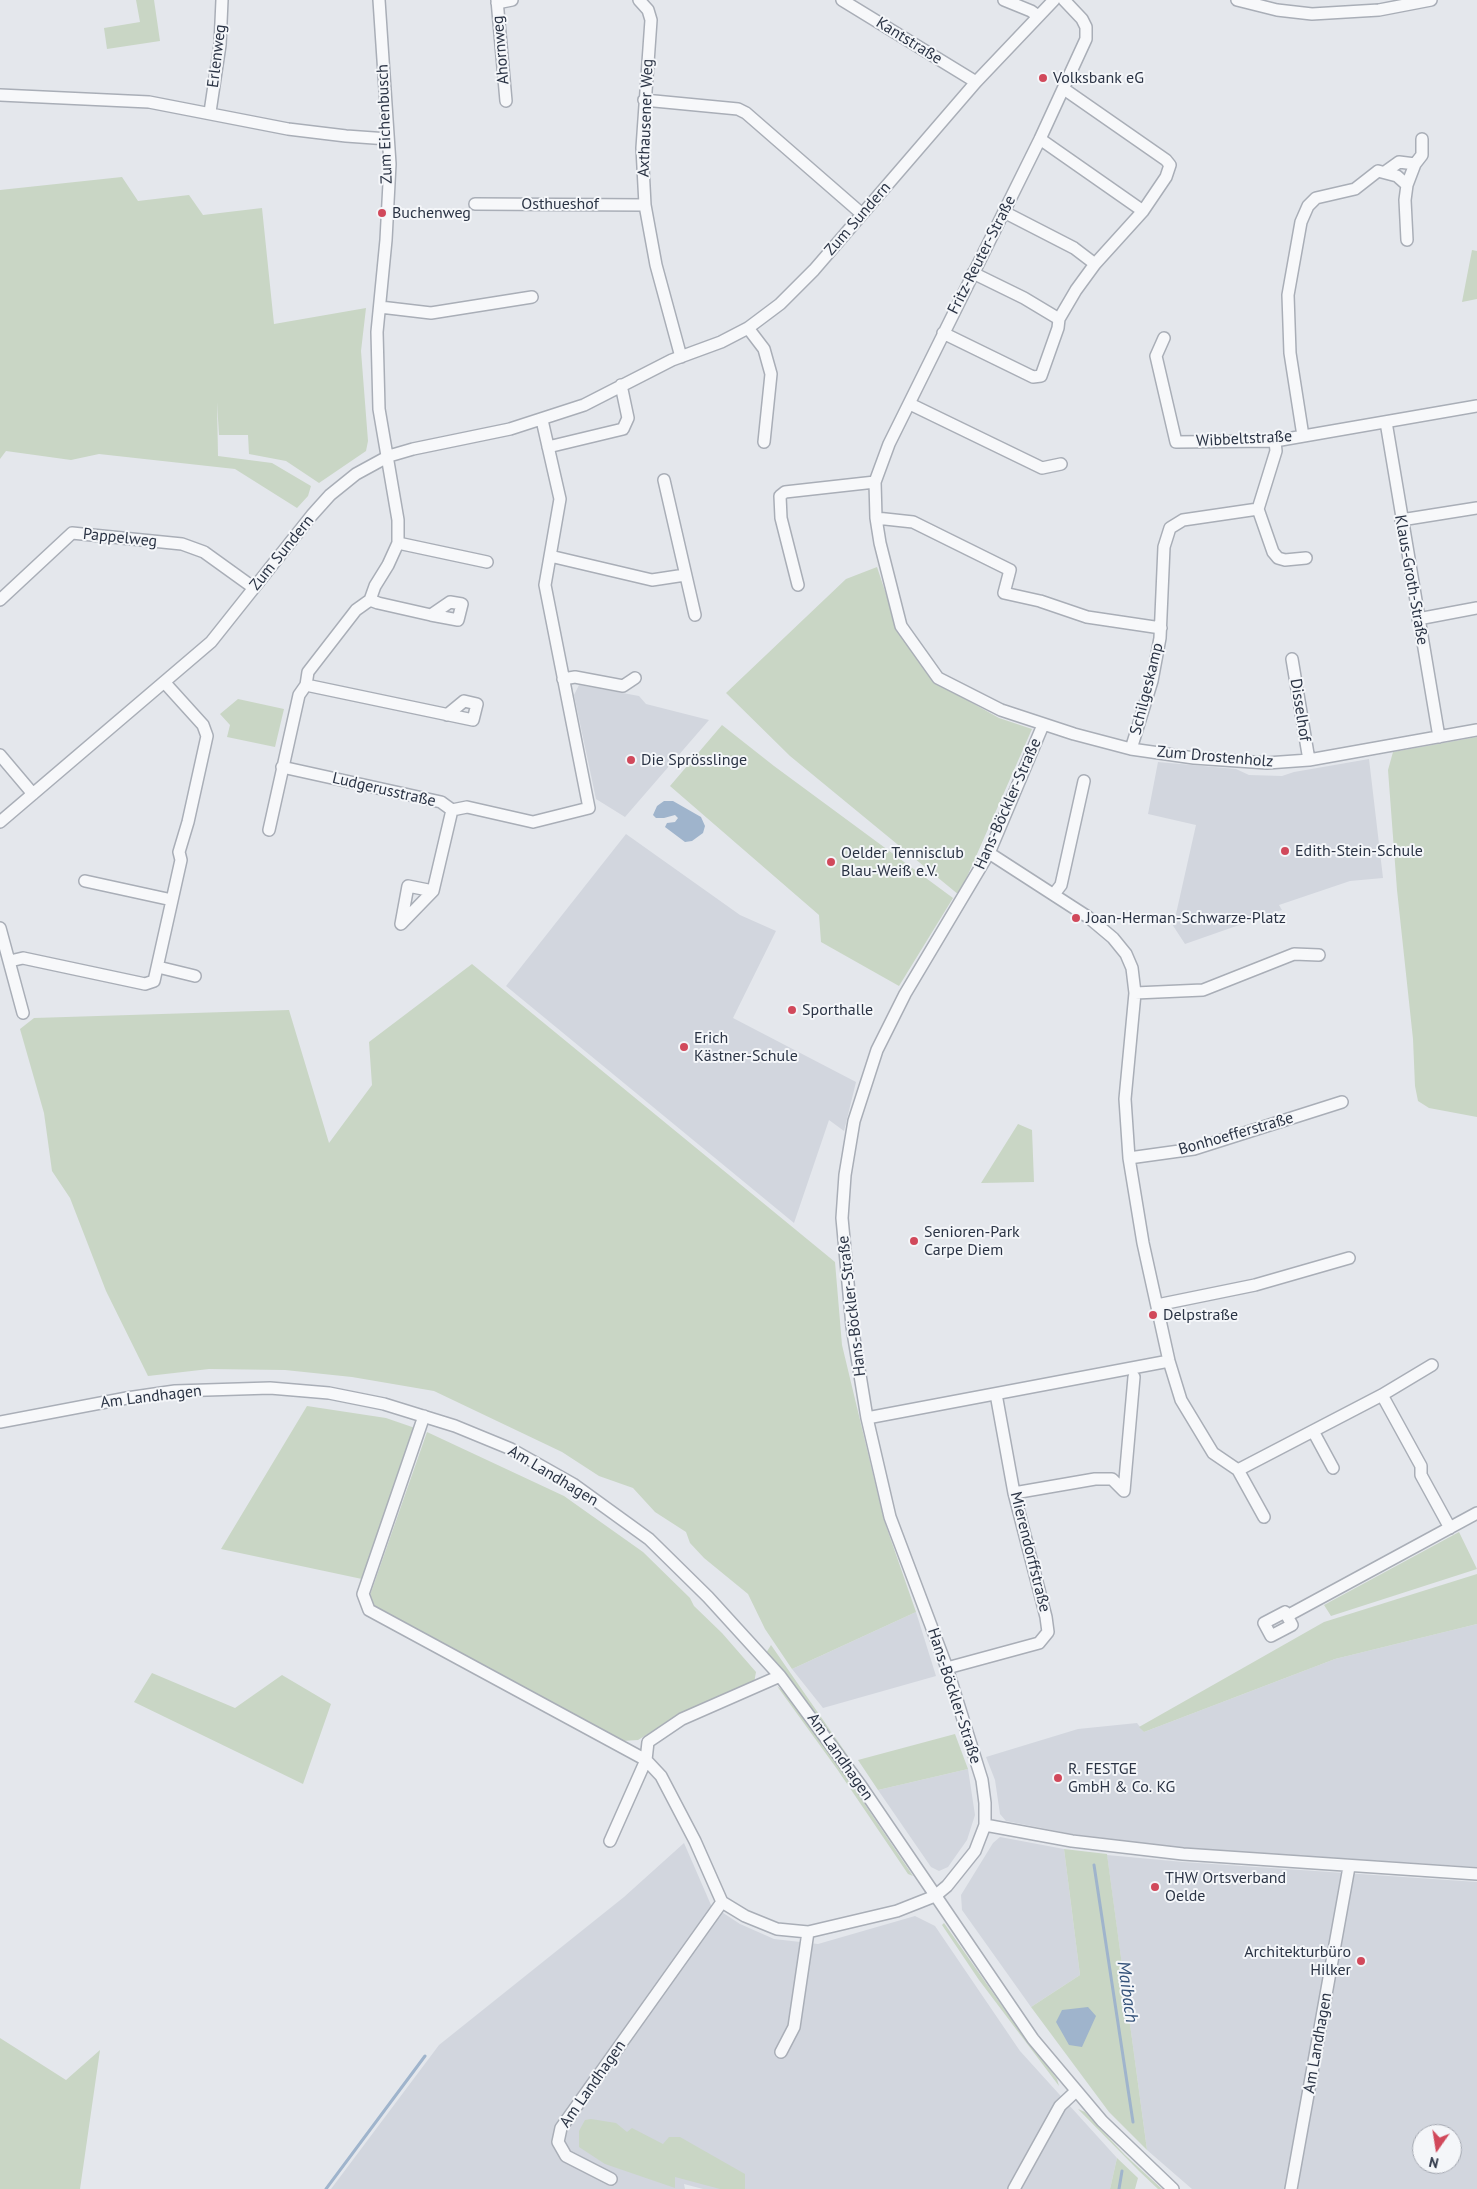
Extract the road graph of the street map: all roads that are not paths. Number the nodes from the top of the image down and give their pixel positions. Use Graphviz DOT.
graph roads {
  1 [pos="222,0"];
  2 [pos="379,0"];
  3 [pos="512,0"];
  4 [pos="639,0"];
  5 [pos="842,0"];
  6 [pos="1004,0"];
  7 [pos="1054,0"];
  8 [pos="1064,0"];
  9 [pos="1237,0"];
  10 [pos="1432,0"];
  11 [pos="497,2"];
  12 [pos="857,4"];
  13 [pos="1038,16"];
  14 [pos="976,82"];
  15 [pos="1064,89"];
  16 [pos="0,95"];
  17 [pos="644,100"];
  18 [pos="506,101"];
  19 [pos="210,112"];
  20 [pos="388,139"];
  21 [pos="1040,139"];
  22 [pos="1422,139"];
  23 [pos="1416,164"];
  24 [pos="1385,172"];
  25 [pos="1407,185"];
  26 [pos="475,204"];
  27 [pos="645,205"];
  28 [pos="1143,211"];
  29 [pos="1004,212"];
  30 [pos="862,214"];
  31 [pos="1407,240"];
  32 [pos="1095,264"];
  33 [pos="973,274"];
  34 [pos="532,297"];
  35 [pos="380,307"];
  36 [pos="1059,319"];
  37 [pos="748,328"];
  38 [pos="943,333"];
  39 [pos="1164,338"];
  40 [pos="680,357"];
  41 [pos="621,385"];
  42 [pos="910,404"];
  43 [pos="1477,406"];
  44 [pos="542,420"];
  45 [pos="1386,422"];
  46 [pos="1303,436"];
  47 [pos="1275,441"];
  48 [pos="764,442"];
  49 [pos="548,447"];
  50 [pos="389,456"];
  51 [pos="1061,464"];
  52 [pos="664,480"];
  53 [pos="874,482"];
  54 [pos="1477,508"];
  55 [pos="1258,509"];
  56 [pos="876,518"];
  57 [pos="1401,520"];
  58 [pos="398,543"];
  59 [pos="550,556"];
  60 [pos="1306,558"];
  61 [pos="487,562"];
  62 [pos="685,574"];
  63 [pos="798,585"];
  64 [pos="254,588"];
  65 [pos="0,600"];
  66 [pos="370,600"];
  67 [pos="1477,608"];
  68 [pos="431,615"];
  69 [pos="695,615"];
  70 [pos="1418,619"];
  71 [pos="1161,628"];
  72 [pos="1292,659"];
  73 [pos="635,678"];
  74 [pos="563,679"];
  75 [pos="165,683"];
  76 [pos="306,685"];
  77 [pos="447,715"];
  78 [pos="1043,725"];
  79 [pos="1477,730"];
  80 [pos="1439,737"];
  81 [pos="1131,749"];
  82 [pos="0,755"];
  83 [pos="1308,760"];
  84 [pos="282,767"];
  85 [pos="1084,781"];
  86 [pos="32,794"];
  87 [pos="452,810"];
  88 [pos="0,822"];
  89 [pos="269,830"];
  90 [pos="989,853"];
  91 [pos="85,881"];
  92 [pos="433,891"];
  93 [pos="1054,894"];
  94 [pos="172,900"];
  95 [pos="0,928"];
  96 [pos="1319,955"];
  97 [pos="10,962"];
  98 [pos="158,967"];
  99 [pos="195,976"];
  100 [pos="1135,993"];
  101 [pos="23,1013"];
  102 [pos="1342,1102"];
  103 [pos="1129,1158"];
  104 [pos="1349,1258"];
  105 [pos="1157,1306"];
  106 [pos="1169,1361"];
  107 [pos="1432,1366"];
  108 [pos="1134,1378"];
  109 [pos="996,1394"];
  110 [pos="1382,1395"];
  111 [pos="424,1416"];
  112 [pos="867,1418"];
  113 [pos="0,1422"];
  114 [pos="1313,1431"];
  115 [pos="1333,1468"];
  116 [pos="1238,1470"];
  117 [pos="1014,1493"];
  118 [pos="1477,1513"];
  119 [pos="1264,1517"];
  120 [pos="1450,1528"];
  121 [pos="1287,1616"];
  122 [pos="947,1668"];
  123 [pos="780,1676"];
  124 [pos="646,1760"];
  125 [pos="985,1825"];
  126 [pos="610,1841"];
  127 [pos="1349,1867"];
  128 [pos="1477,1874"];
  129 [pos="935,1896"];
  130 [pos="722,1902"];
  131 [pos="808,1932"];
  132 [pos="781,2052"];
  133 [pos="1075,2092"];
  134 [pos="611,2179"];
  135 [pos="1014,2189"];
  136 [pos="1173,2189"];
  137 [pos="1291,2189"];
  1 -- 19 [label="street, Erlenweg"];
  2 -- 20 [label="street, Zum Eichenbusch"];
  3 -- 11 [label="street"];
  4 -- 17 [label="street, Axthausener Weg"];
  5 -- 12 [label="street, Kantstraße"];
  6 -- 13 [label="street"];
  7 -- 13 [label="street, Zum Sundern"];
  8 -- 15 [label="street, Fritz-Reuter-Straße"];
  9 -- 10 [label="street"];
  11 -- 18 [label="street, Ahornweg"];
  12 -- 14 [label="street, Kantstraße"];
  13 -- 14 [label="street, Zum Sundern"];
  14 -- 30 [label="street, Zum Sundern"];
  15 -- 21 [label="street, Fritz-Reuter-Straße"];
  15 -- 28 [label="street"];
  16 -- 19 [label="street"];
  17 -- 27 [label="street, Axthausener Weg"];
  17 -- 30 [label="street"];
  19 -- 20 [label="street"];
  20 -- 35 [label="street, Zum Eichenbusch"];
  21 -- 28 [label="street"];
  21 -- 29 [label="street, Fritz-Reuter-Straße"];
  22 -- 23 [label="street"];
  23 -- 24 [label="street"];
  23 -- 25 [label="street"];
  24 -- 25 [label="street"];
  24 -- 46 [label="street"];
  25 -- 31 [label="street"];
  26 -- 27 [label="street, Osthueshof"];
  27 -- 40 [label="street, Axthausener Weg"];
  28 -- 32 [label="street"];
  29 -- 32 [label="street"];
  29 -- 33 [label="street, Fritz-Reuter-Straße"];
  30 -- 37 [label="street, Zum Sundern"];
  32 -- 36 [label="street"];
  33 -- 36 [label="street"];
  33 -- 38 [label="street, Fritz-Reuter-Straße"];
  34 -- 35 [label="street"];
  35 -- 50 [label="street, Zum Eichenbusch"];
  36 -- 38 [label="street"];
  37 -- 40 [label="street, Zum Sundern"];
  37 -- 48 [label="street"];
  38 -- 42 [label="street, Fritz-Reuter-Straße"];
  39 -- 47 [label="street, Wibbeltstraße"];
  40 -- 41 [label="street, Zum Sundern"];
  41 -- 44 [label="street, Zum Sundern"];
  41 -- 49 [label="street"];
  42 -- 51 [label="street"];
  42 -- 53 [label="street, Fritz-Reuter-Straße"];
  43 -- 45 [label="street, Wibbeltstraße"];
  44 -- 49 [label="street, Ludgerusstraße"];
  44 -- 50 [label="street, Zum Sundern"];
  45 -- 46 [label="street, Wibbeltstraße"];
  45 -- 57 [label="street, Klaus-Groth-Straße"];
  46 -- 47 [label="street, Wibbeltstraße"];
  47 -- 55 [label="street"];
  49 -- 59 [label="street, Ludgerusstraße"];
  50 -- 58 [label="street, Zum Eichenbusch"];
  50 -- 64 [label="street, Zum Sundern"];
  52 -- 62 [label="street"];
  53 -- 56 [label="street, Fritz-Reuter-Straße"];
  53 -- 63 [label="street"];
  54 -- 57 [label="street"];
  55 -- 60 [label="street"];
  55 -- 71 [label="street, Schilgeskamp"];
  56 -- 71 [label="street, Schilgeskamp"];
  56 -- 78 [label="street, Fritz-Reuter-Straße"];
  57 -- 70 [label="street, Klaus-Groth-Straße"];
  58 -- 61 [label="street"];
  58 -- 66 [label="street"];
  59 -- 62 [label="street"];
  59 -- 74 [label="street, Ludgerusstraße"];
  62 -- 69 [label="street"];
  64 -- 65 [label="street, Pappelweg"];
  64 -- 75 [label="street, Zum Sundern"];
  66 -- 68 [label="street"];
  66 -- 76 [label="street"];
  67 -- 70 [label="street"];
  70 -- 80 [label="street, Klaus-Groth-Straße"];
  71 -- 81 [label="street, Schilgeskamp"];
  72 -- 83 [label="street, Disselhof"];
  73 -- 74 [label="street"];
  74 -- 87 [label="street, Ludgerusstraße"];
  75 -- 86 [label="street, Zum Sundern"];
  75 -- 94 [label="street"];
  76 -- 77 [label="street"];
  76 -- 84 [label="street"];
  78 -- 81 [label="street, Zum Drostenholz"];
  78 -- 90 [label="street, Hans-Böckler-Straße"];
  79 -- 80 [label="street, Zum Drostenholz"];
  80 -- 83 [label="street, Zum Drostenholz"];
  81 -- 83 [label="street, Zum Drostenholz"];
  82 -- 86 [label="street"];
  84 -- 87 [label="street, Ludgerusstraße"];
  84 -- 89 [label="street"];
  85 -- 93 [label="street"];
  86 -- 88 [label="street, Zum Sundern"];
  87 -- 92 [label="street"];
  90 -- 93 [label="street"];
  90 -- 112 [label="street, Hans-Böckler-Straße"];
  91 -- 94 [label="street"];
  93 -- 100 [label="street"];
  94 -- 98 [label="street"];
  95 -- 97 [label="street"];
  96 -- 100 [label="street"];
  97 -- 98 [label="street"];
  97 -- 101 [label="street"];
  98 -- 99 [label="street"];
  100 -- 103 [label="street"];
  102 -- 103 [label="street, Bonhoefferstraße"];
  103 -- 105 [label="street"];
  104 -- 105 [label="street"];
  105 -- 106 [label="street"];
  106 -- 109 [label="street"];
  106 -- 116 [label="street"];
  107 -- 110 [label="street"];
  108 -- 117 [label="street"];
  109 -- 112 [label="street"];
  109 -- 117 [label="street, Mierendorffstraße"];
  110 -- 114 [label="street"];
  110 -- 120 [label="street"];
  111 -- 113 [label="street, Am Landhagen"];
  111 -- 123 [label="street, Am Landhagen"];
  111 -- 124 [label="street"];
  112 -- 122 [label="street, Hans-Böckler-Straße"];
  114 -- 115 [label="street"];
  114 -- 116 [label="street"];
  116 -- 119 [label="street"];
  117 -- 122 [label="street, Mierendorffstraße"];
  118 -- 120 [label="street"];
  120 -- 121 [label="street"];
  122 -- 125 [label="street, Hans-Böckler-Straße"];
  123 -- 124 [label="street"];
  123 -- 129 [label="street, Am Landhagen"];
  124 -- 126 [label="street"];
  124 -- 130 [label="street"];
  125 -- 127 [label="street"];
  125 -- 129 [label="street, Hans-Böckler-Straße"];
  127 -- 128 [label="street"];
  127 -- 137 [label="street, Am Landhagen"];
  129 -- 131 [label="street"];
  129 -- 133 [label="street, Am Landhagen"];
  130 -- 131 [label="street"];
  130 -- 134 [label="street, Am Landhagen"];
  131 -- 132 [label="street"];
  133 -- 135 [label="street"];
  133 -- 136 [label="street, Am Landhagen"];
}
